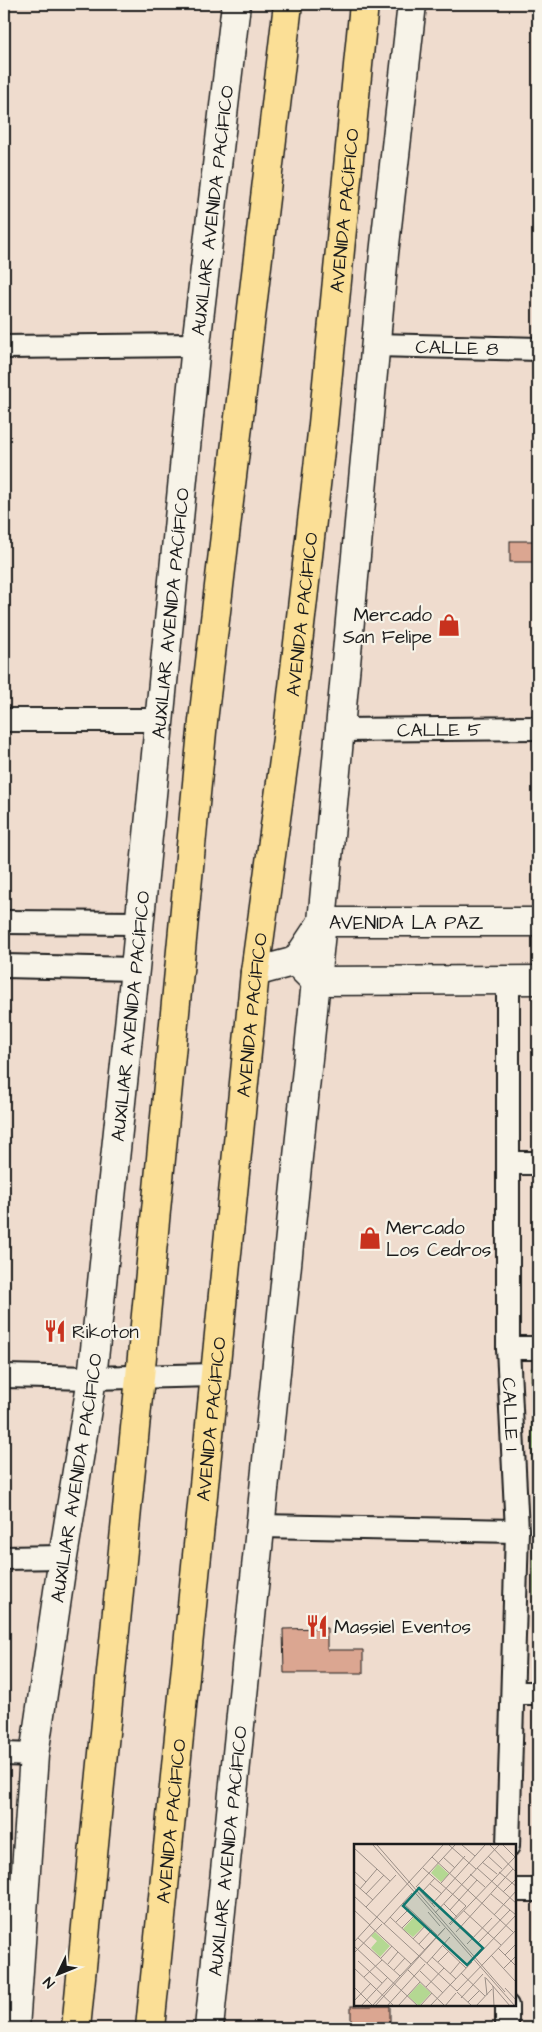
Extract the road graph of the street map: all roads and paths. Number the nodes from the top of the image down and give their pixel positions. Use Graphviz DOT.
graph roads {
  1 [pos="236,4"];
  2 [pos="288,4"];
  3 [pos="364,4"];
  4 [pos="412,4"];
  5 [pos="196,345"];
  6 [pos="376,345"];
  7 [pos="4,347"];
  8 [pos="538,348"];
  9 [pos="4,720"];
  10 [pos="158,720"];
  11 [pos="538,728"];
  12 [pos="340,730"];
  13 [pos="4,922"];
  14 [pos="140,922"];
  15 [pos="322,922"];
  16 [pos="538,922"];
  17 [pos="296,961"];
  18 [pos="4,966"];
  19 [pos="135,969"];
  20 [pos="255,972"];
  21 [pos="316,980"];
  22 [pos="508,980"];
  23 [pos="538,980"];
  24 [pos="508,1163"];
  25 [pos="538,1163"];
  26 [pos="508,1348"];
  27 [pos="538,1348"];
  28 [pos="214,1374"];
  29 [pos="4,1376"];
  30 [pos="140,1377"];
  31 [pos="92,1378"];
  32 [pos="260,1526"];
  33 [pos="517,1531"];
  34 [pos="63,1557"];
  35 [pos="4,1558"];
  36 [pos="513,1693"];
  37 [pos="538,1693"];
  38 [pos="4,1754"];
  39 [pos="34,1754"];
  40 [pos="508,1844"];
  41 [pos="517,1890"];
  42 [pos="538,1890"];
  43 [pos="13,1924"];
  44 [pos="507,2007"];
  45 [pos="15,2028"];
  46 [pos="76,2028"];
  47 [pos="150,2028"];
  48 [pos="209,2028"];
  49 [pos="507,2028"];
  1 -- 5 [label="main road, AUXILIAR AVENIDA PACÍFICO"];
  2 -- 30 [label="main road"];
  3 -- 20 [label="main road, AVENIDA PACÍFICO"];
  4 -- 6 [label="main road, AUXILIAR AVENIDA PACÍFICO"];
  5 -- 7 [label="street"];
  5 -- 10 [label="main road, AUXILIAR AVENIDA PACÍFICO"];
  6 -- 8 [label="street, CALLE 8"];
  6 -- 12 [label="main road, AUXILIAR AVENIDA PACÍFICO"];
  9 -- 10 [label="street"];
  10 -- 14 [label="main road, AUXILIAR AVENIDA PACÍFICO"];
  11 -- 12 [label="street, CALLE 5"];
  12 -- 15 [label="main road, AUXILIAR AVENIDA PACÍFICO"];
  13 -- 14 [label="street"];
  14 -- 19 [label="main road, AUXILIAR AVENIDA PACÍFICO"];
  15 -- 16 [label="main road, AVENIDA LA PAZ"];
  15 -- 17 [label="main road, AVENIDA LA PAZ"];
  15 -- 21 [label="main road, AUXILIAR AVENIDA PACÍFICO"];
  17 -- 20 [label="main road"];
  17 -- 21 [label="main road"];
  18 -- 19 [label="street"];
  19 -- 31 [label="main road, AUXILIAR AVENIDA PACÍFICO"];
  20 -- 28 [label="main road, AVENIDA PACÍFICO"];
  21 -- 22 [label="main road"];
  21 -- 32 [label="main road, AUXILIAR AVENIDA PACÍFICO"];
  22 -- 23 [label="main road"];
  22 -- 24 [label="street, CALLE 1"];
  24 -- 25 [label="street"];
  24 -- 26 [label="street, CALLE 1"];
  26 -- 27 [label="street"];
  26 -- 33 [label="street, CALLE 1"];
  28 -- 30 [label="street"];
  28 -- 47 [label="main road, AVENIDA PACÍFICO"];
  29 -- 31 [label="street"];
  30 -- 31 [label="street"];
  30 -- 46 [label="main road"];
  31 -- 34 [label="main road, AUXILIAR AVENIDA PACÍFICO"];
  32 -- 33 [label="street"];
  32 -- 48 [label="main road, AUXILIAR AVENIDA PACÍFICO"];
  33 -- 36 [label="street, CALLE 1"];
  34 -- 35 [label="street"];
  34 -- 39 [label="main road, AUXILIAR AVENIDA PACÍFICO"];
  36 -- 37 [label="street"];
  36 -- 40 [label="street, CALLE 1"];
  38 -- 39 [label="street"];
  39 -- 43 [label="main road, AUXILIAR AVENIDA PACÍFICO"];
  41 -- 42 [label="street"];
  43 -- 45 [label="main road, AUXILIAR AVENIDA PACÍFICO"];
  44 -- 49 [label="street"];
}
